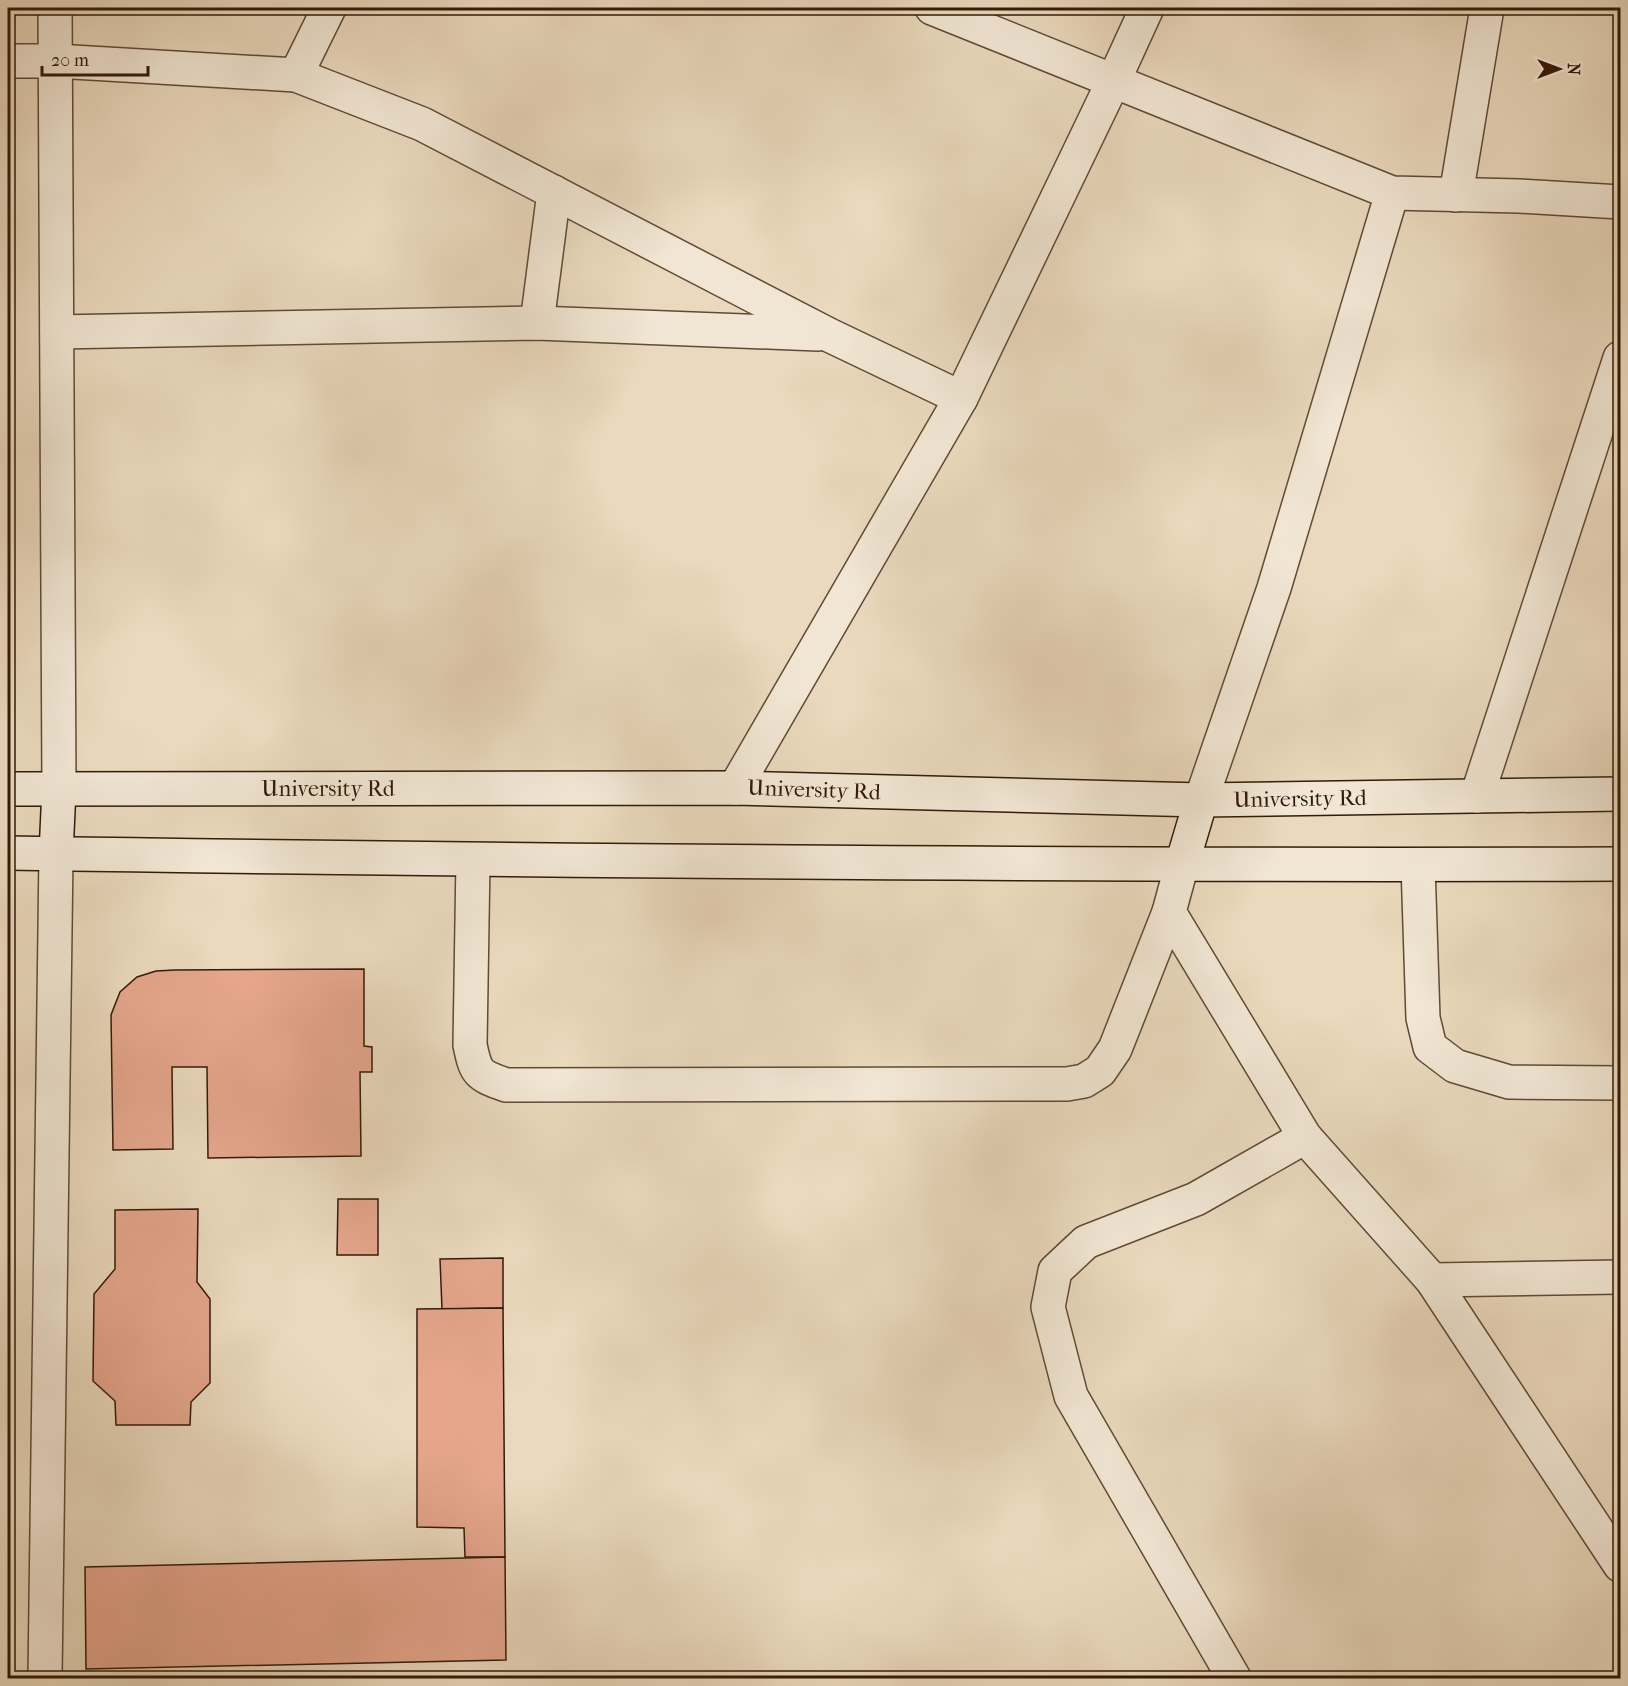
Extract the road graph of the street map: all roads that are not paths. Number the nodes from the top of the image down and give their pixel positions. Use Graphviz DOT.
graph roads {
  1 [pos="55,8"];
  2 [pos="329,8"];
  3 [pos="932,8"];
  4 [pos="1147,8"];
  5 [pos="1487,8"];
  6 [pos="8,61"];
  7 [pos="56,61"];
  8 [pos="296,75"];
  9 [pos="1114,81"];
  10 [pos="554,192"];
  11 [pos="1392,193"];
  12 [pos="1456,195"];
  13 [pos="1620,202"];
  14 [pos="537,322"];
  15 [pos="57,332"];
  16 [pos="829,335"];
  17 [pos="1620,358"];
  18 [pos="961,398"];
  19 [pos="735,788"];
  20 [pos="8,789"];
  21 [pos="59,789"];
  22 [pos="1620,794"];
  23 [pos="1477,796"];
  24 [pos="1201,800"];
  25 [pos="8,853"];
  26 [pos="56,854"];
  27 [pos="473,860"];
  28 [pos="1182,864"];
  29 [pos="1620,864"];
  30 [pos="1418,865"];
  31 [pos="1168,912"];
  32 [pos="1620,1083"];
  33 [pos="1305,1137"];
  34 [pos="1620,1277"];
  35 [pos="1432,1280"];
  36 [pos="1620,1565"];
  37 [pos="45,1678"];
  38 [pos="1233,1678"];
  1 -- 7 [label="street"];
  2 -- 8 [label="street"];
  3 -- 9 [label="street"];
  4 -- 9 [label="street"];
  5 -- 12 [label="street"];
  6 -- 7 [label="street"];
  7 -- 8 [label="street"];
  7 -- 15 [label="street"];
  8 -- 10 [label="street"];
  9 -- 11 [label="street"];
  9 -- 18 [label="street"];
  10 -- 14 [label="street"];
  10 -- 16 [label="street"];
  11 -- 12 [label="street"];
  11 -- 24 [label="street"];
  12 -- 13 [label="street"];
  14 -- 15 [label="street"];
  14 -- 16 [label="street"];
  15 -- 21 [label="street"];
  16 -- 18 [label="street"];
  17 -- 23 [label="street"];
  18 -- 19 [label="street"];
  19 -- 21 [label="street, University Rd"];
  19 -- 24 [label="street, University Rd"];
  20 -- 21 [label="street, University Rd"];
  21 -- 26 [label="street"];
  22 -- 23 [label="street, University Rd"];
  23 -- 24 [label="street, University Rd"];
  24 -- 28 [label="street"];
  25 -- 26 [label="street"];
  26 -- 27 [label="street"];
  26 -- 37 [label="street"];
  27 -- 28 [label="street"];
  27 -- 31 [label="street"];
  28 -- 30 [label="street"];
  28 -- 31 [label="street"];
  29 -- 30 [label="street"];
  30 -- 32 [label="street"];
  31 -- 33 [label="street"];
  33 -- 35 [label="street"];
  33 -- 38 [label="street"];
  34 -- 35 [label="street"];
  35 -- 36 [label="street"];
}
